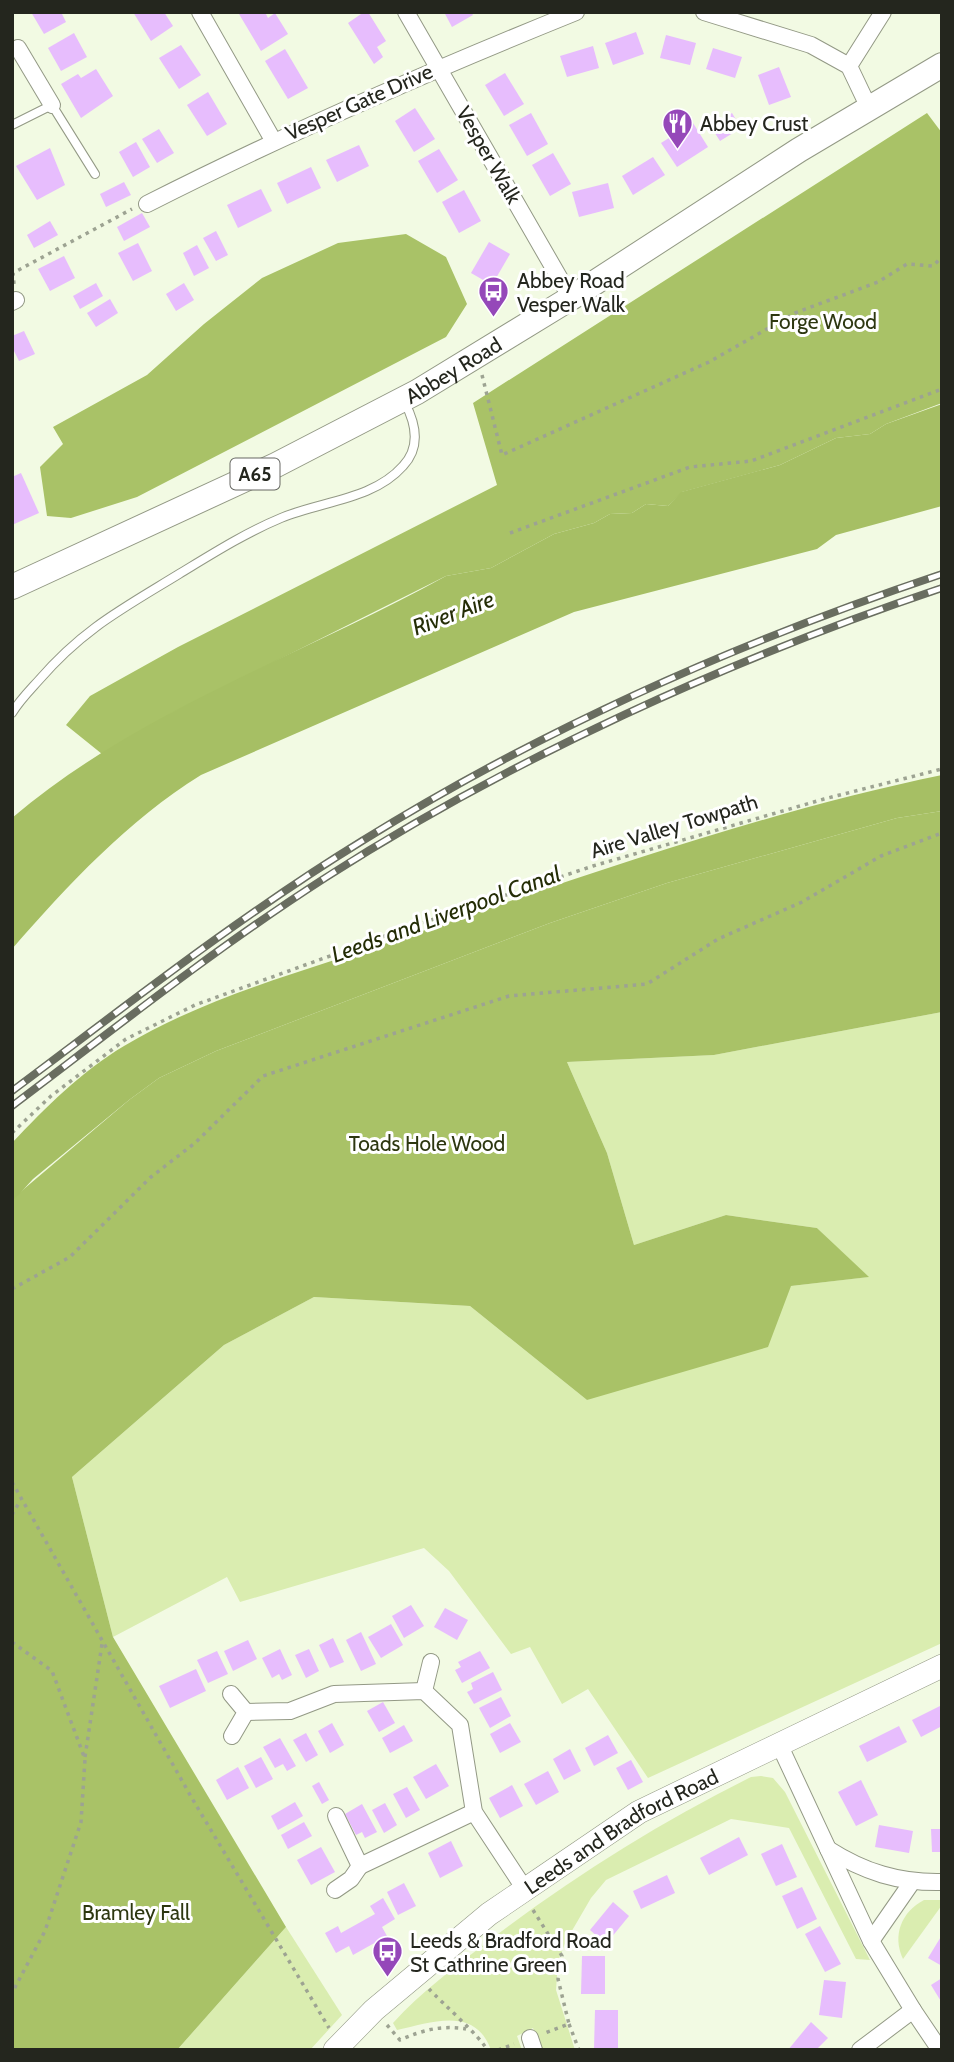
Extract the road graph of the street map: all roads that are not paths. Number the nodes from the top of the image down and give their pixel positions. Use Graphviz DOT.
graph roads {
  1 [pos="200,12"];
  2 [pos="406,12"];
  3 [pos="576,12"];
  4 [pos="704,12"];
  5 [pos="883,12"];
  6 [pos="14,45"];
  7 [pos="942,65"];
  8 [pos="438,66"];
  9 [pos="849,66"];
  10 [pos="52,104"];
  11 [pos="869,108"];
  12 [pos="12,125"];
  13 [pos="273,140"];
  14 [pos="95,174"];
  15 [pos="147,204"];
  16 [pos="571,298"];
  17 [pos="403,399"];
  18 [pos="12,587"];
  19 [pos="12,713"];
  20 [pos="431,1662"];
  21 [pos="942,1666"];
  22 [pos="424,1691"];
  23 [pos="231,1694"];
  24 [pos="246,1713"];
  25 [pos="232,1736"];
  26 [pos="779,1744"];
  27 [pos="474,1812"];
  28 [pos="336,1816"];
  29 [pos="828,1849"];
  30 [pos="360,1866"];
  31 [pos="912,1882"];
  32 [pos="942,1882"];
  33 [pos="523,1889"];
  34 [pos="335,1890"];
  35 [pos="871,1941"];
  36 [pos="914,2010"];
  37 [pos="337,2048"];
  38 [pos="860,2050"];
  39 [pos="940,2050"];
  1 -- 13 [label="street"];
  2 -- 8 [label="street, Vesper Walk"];
  3 -- 8 [label="street, Vesper Gate Drive"];
  4 -- 9 [label="street"];
  5 -- 9 [label="street"];
  6 -- 10 [label="street"];
  7 -- 11 [label="main road, Abbey Road / A65"];
  8 -- 13 [label="street, Vesper Gate Drive"];
  8 -- 16 [label="street, Vesper Walk"];
  9 -- 11 [label="street"];
  10 -- 12 [label="lane"];
  10 -- 14 [label="lane"];
  11 -- 16 [label="main road, Abbey Road / A65"];
  13 -- 15 [label="street, Vesper Gate Drive"];
  16 -- 17 [label="main road, Abbey Road / A65"];
  17 -- 18 [label="main road, Abbey Road / A65"];
  17 -- 19 [label="lane"];
  20 -- 22 [label="street"];
  21 -- 26 [label="main road, Leeds and Bradford Road"];
  22 -- 24 [label="street"];
  22 -- 27 [label="street"];
  23 -- 24 [label="street"];
  24 -- 25 [label="street"];
  26 -- 29 [label="street"];
  26 -- 33 [label="main road, Leeds and Bradford Road"];
  27 -- 30 [label="street"];
  27 -- 33 [label="street"];
  28 -- 30 [label="street"];
  29 -- 31 [label="street"];
  29 -- 35 [label="street"];
  30 -- 34 [label="street"];
  31 -- 32 [label="street"];
  31 -- 35 [label="street"];
  33 -- 37 [label="main road, Leeds and Bradford Road"];
  35 -- 36 [label="street"];
  36 -- 38 [label="street"];
  36 -- 39 [label="street"];
}
